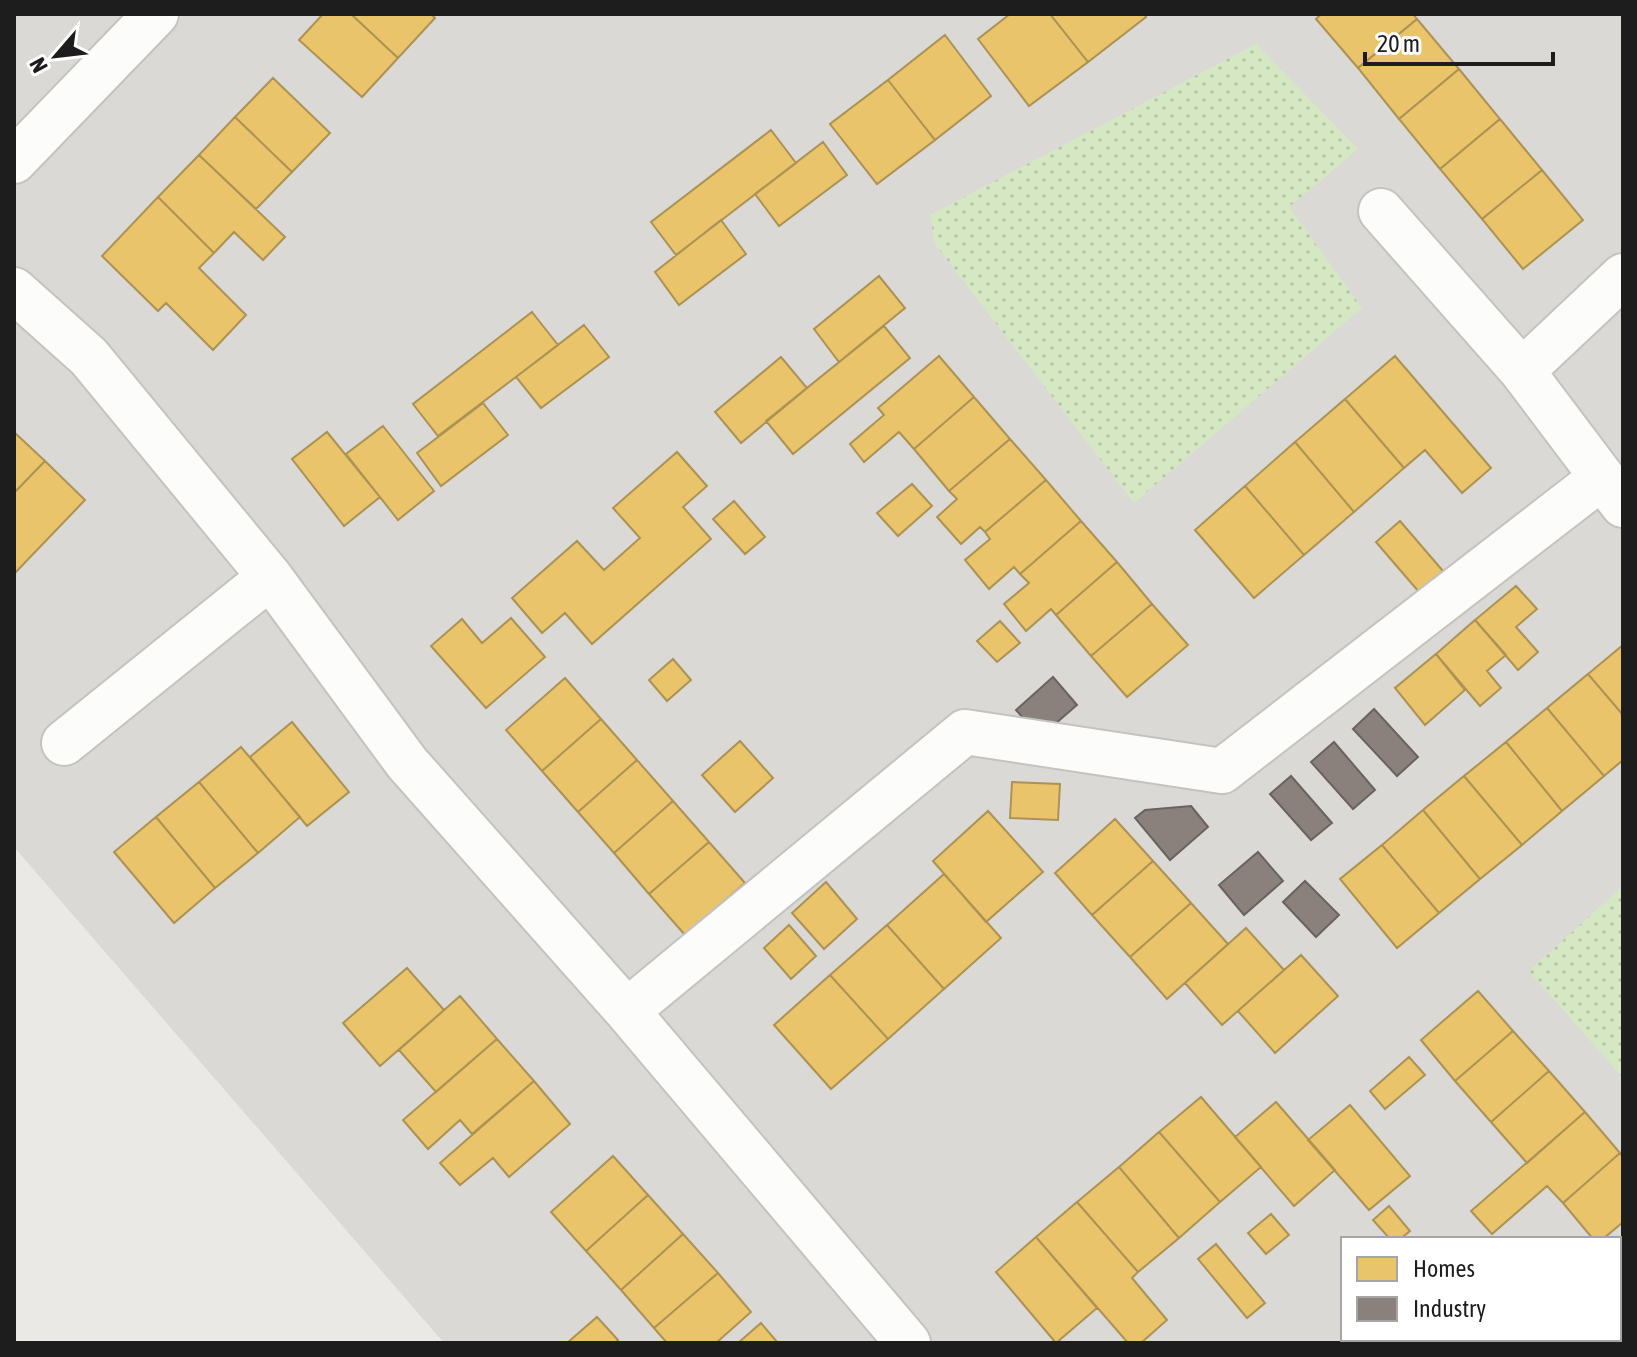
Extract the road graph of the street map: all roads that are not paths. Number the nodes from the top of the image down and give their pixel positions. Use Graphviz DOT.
graph roads {
  1 [pos="156,14"];
  2 [pos="14,161"];
  3 [pos="1381,211"];
  4 [pos="1623,276"];
  5 [pos="14,290"];
  6 [pos="1522,371"];
  7 [pos="1612,492"];
  8 [pos="270,577"];
  9 [pos="64,743"];
  10 [pos="627,1011"];
  11 [pos="908,1343"];
  1 -- 2 [label="street"];
  3 -- 6 [label="street"];
  4 -- 6 [label="street"];
  5 -- 8 [label="street"];
  6 -- 7 [label="street"];
  7 -- 10 [label="street"];
  8 -- 9 [label="street"];
  8 -- 10 [label="street"];
  10 -- 11 [label="street"];
}
